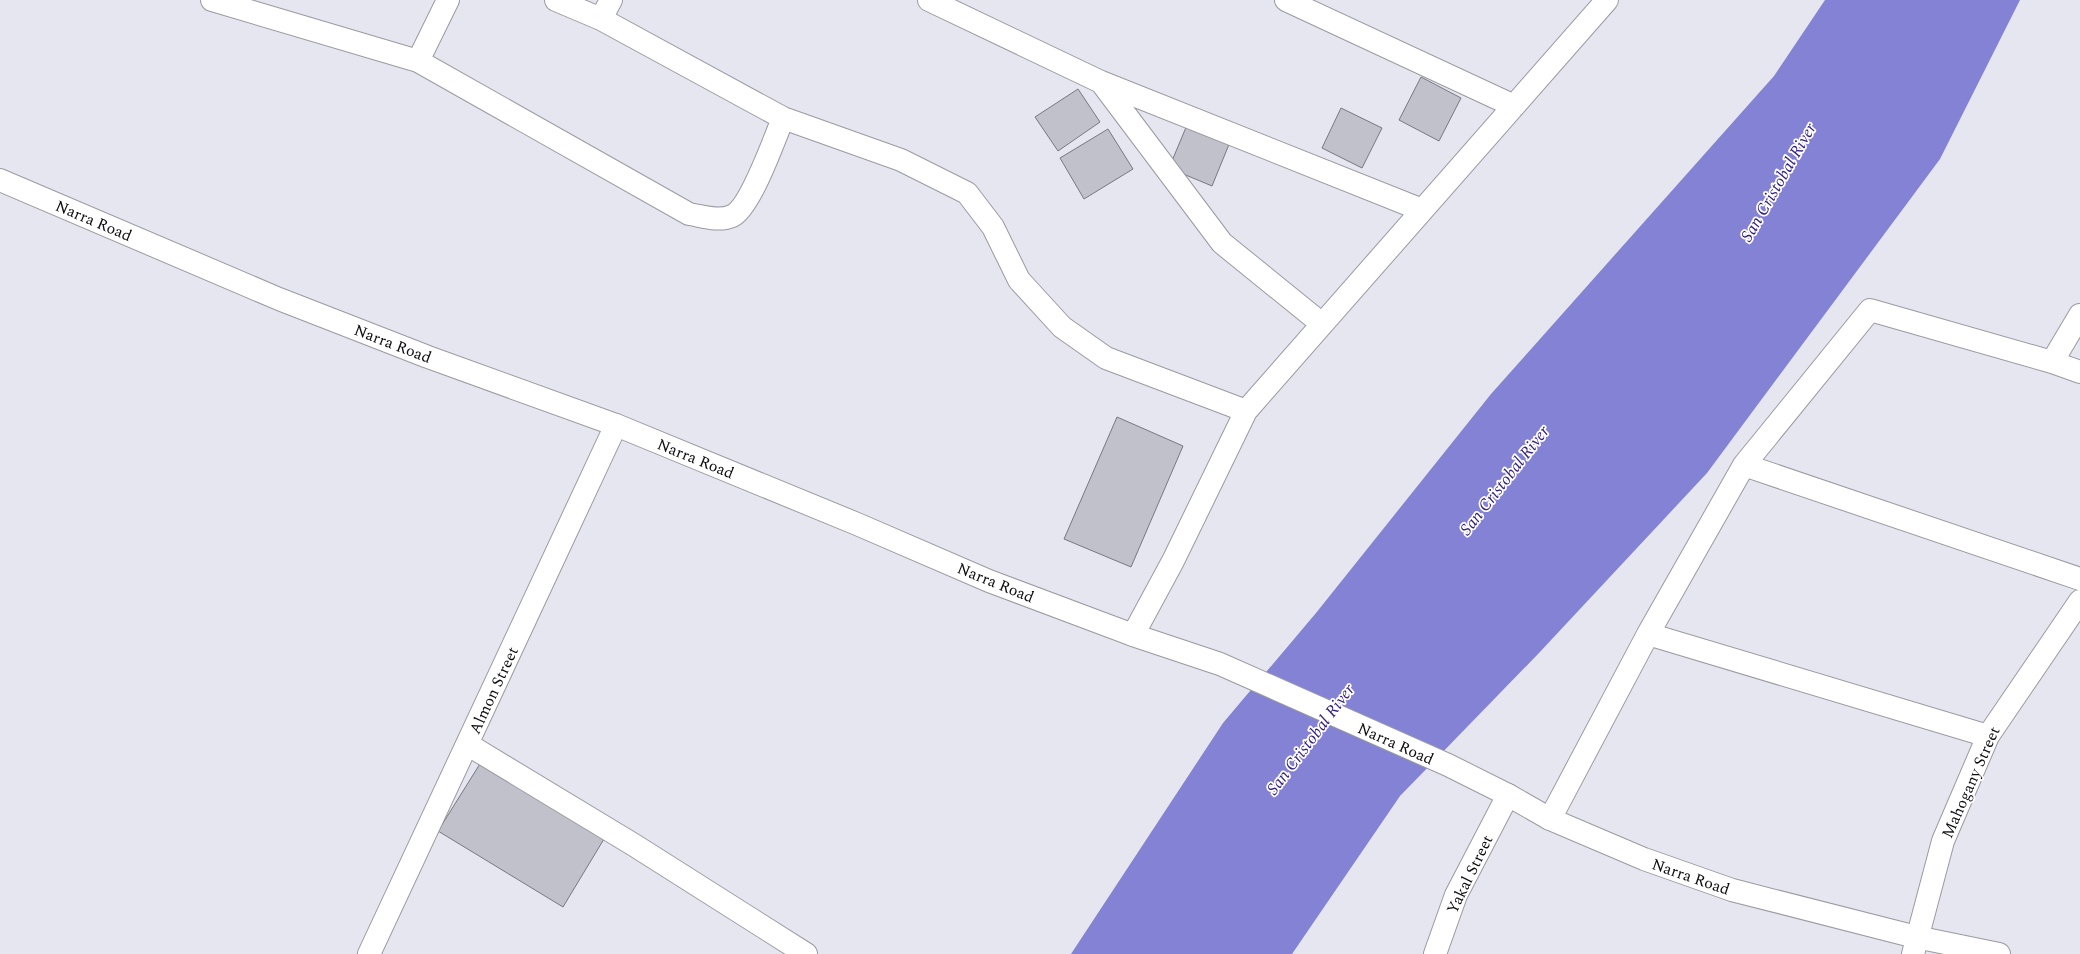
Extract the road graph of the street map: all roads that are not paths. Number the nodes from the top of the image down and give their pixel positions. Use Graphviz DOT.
graph roads {
  1 [pos="212,0"];
  2 [pos="448,0"];
  3 [pos="556,0"];
  4 [pos="612,0"];
  5 [pos="929,0"];
  6 [pos="1286,0"];
  7 [pos="1607,0"];
  8 [pos="602,20"];
  9 [pos="418,61"];
  10 [pos="1101,82"];
  11 [pos="1514,106"];
  12 [pos="784,118"];
  13 [pos="0,180"];
  14 [pos="1422,210"];
  15 [pos="2080,315"];
  16 [pos="1322,324"];
  17 [pos="2052,362"];
  18 [pos="2080,372"];
  19 [pos="1246,411"];
  20 [pos="616,425"];
  21 [pos="1744,465"];
  22 [pos="2080,579"];
  23 [pos="2080,601"];
  24 [pos="1648,634"];
  25 [pos="1133,635"];
  26 [pos="1988,736"];
  27 [pos="467,744"];
  28 [pos="1508,795"];
  29 [pos="1550,819"];
  30 [pos="1915,946"];
  31 [pos="369,954"];
  32 [pos="806,954"];
  33 [pos="1435,954"];
  34 [pos="1999,954"];
  1 -- 9 [label="street"];
  2 -- 9 [label="street"];
  3 -- 8 [label="street"];
  4 -- 8 [label="street"];
  5 -- 10 [label="street"];
  6 -- 11 [label="street"];
  7 -- 11 [label="street"];
  8 -- 12 [label="street"];
  9 -- 12 [label="street"];
  10 -- 14 [label="street"];
  10 -- 16 [label="street"];
  11 -- 14 [label="street"];
  12 -- 19 [label="street"];
  13 -- 20 [label="street, Narra Road"];
  14 -- 16 [label="street"];
  15 -- 17 [label="street"];
  16 -- 19 [label="street"];
  17 -- 18 [label="street"];
  17 -- 21 [label="street"];
  19 -- 25 [label="street"];
  20 -- 25 [label="street, Narra Road"];
  20 -- 27 [label="street, Almon Street"];
  21 -- 22 [label="street"];
  21 -- 24 [label="street"];
  23 -- 26 [label="street, Mahogany Street"];
  24 -- 26 [label="street"];
  24 -- 29 [label="street"];
  25 -- 28 [label="street, Narra Road"];
  26 -- 30 [label="street, Mahogany Street"];
  27 -- 31 [label="street, Almon Street"];
  27 -- 32 [label="street"];
  28 -- 29 [label="street, Narra Road"];
  28 -- 33 [label="street, Yakal Street"];
  29 -- 30 [label="street, Narra Road"];
  30 -- 34 [label="street, Narra Road"];
}
